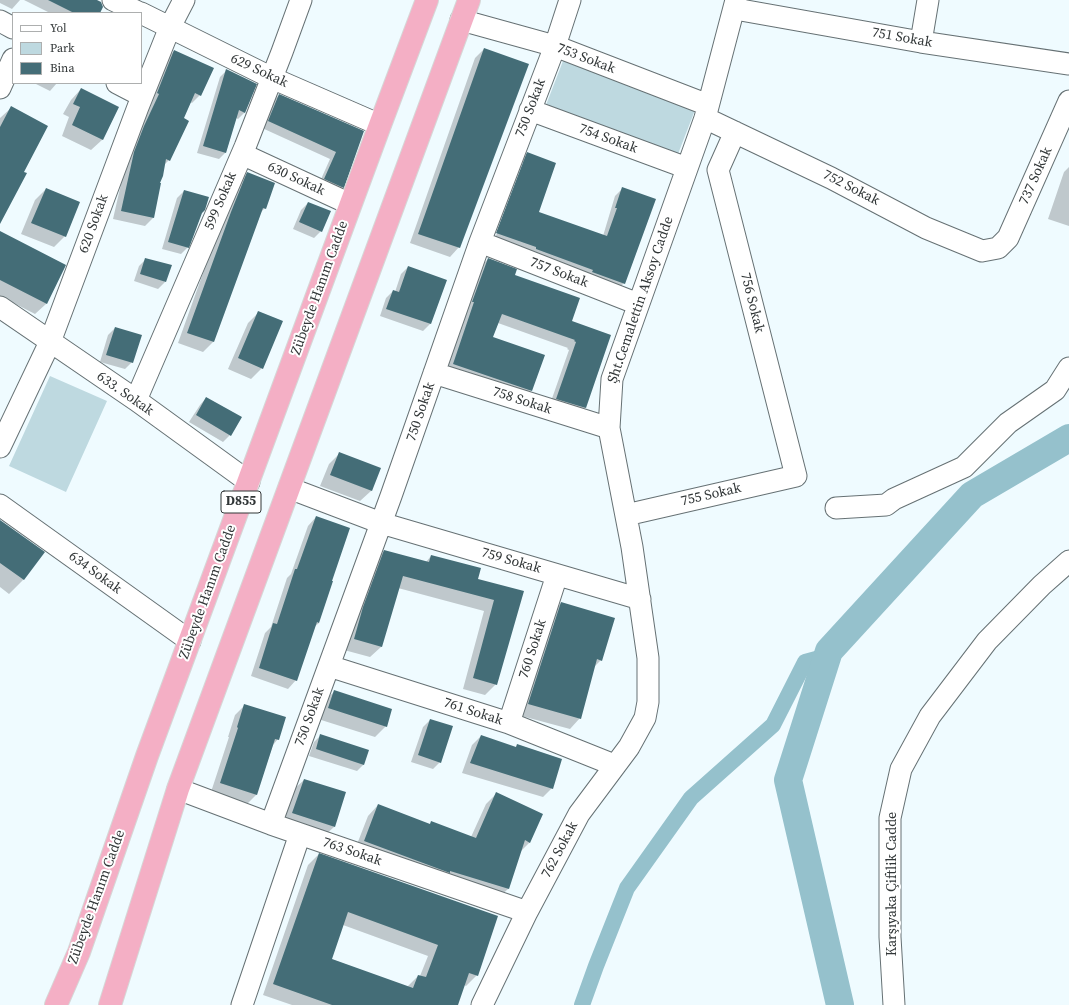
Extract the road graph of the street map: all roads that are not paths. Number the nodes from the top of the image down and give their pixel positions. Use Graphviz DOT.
graph roads {
  1 [pos="113,0"];
  2 [pos="184,0"];
  3 [pos="301,0"];
  4 [pos="427,0"];
  5 [pos="570,0"];
  6 [pos="928,0"];
  7 [pos="736,5"];
  8 [pos="465,10"];
  9 [pos="139,12"];
  10 [pos="142,14"];
  11 [pos="0,21"];
  12 [pos="12,27"];
  13 [pos="170,28"];
  14 [pos="921,42"];
  15 [pos="554,46"];
  16 [pos="12,61"];
  17 [pos="1069,64"];
  18 [pos="272,78"];
  19 [pos="119,84"];
  20 [pos="0,88"];
  21 [pos="142,96"];
  22 [pos="1069,101"];
  23 [pos="530,110"];
  24 [pos="706,112"];
  25 [pos="380,125"];
  26 [pos="735,132"];
  27 [pos="242,154"];
  28 [pos="686,168"];
  29 [pos="350,204"];
  30 [pos="480,242"];
  31 [pos="998,248"];
  32 [pos="638,304"];
  33 [pos="0,307"];
  34 [pos="50,342"];
  35 [pos="1069,368"];
  36 [pos="434,373"];
  37 [pos="136,400"];
  38 [pos="609,428"];
  39 [pos="0,447"];
  40 [pos="796,476"];
  41 [pos="249,482"];
  42 [pos="289,488"];
  43 [pos="0,505"];
  44 [pos="836,508"];
  45 [pos="626,515"];
  46 [pos="381,523"];
  47 [pos="1069,560"];
  48 [pos="556,574"];
  49 [pos="640,599"];
  50 [pos="190,641"];
  51 [pos="329,666"];
  52 [pos="648,702"];
  53 [pos="509,723"];
  54 [pos="614,765"];
  55 [pos="178,789"];
  56 [pos="271,824"];
  57 [pos="300,834"];
  58 [pos="527,912"];
  59 [pos="56,1005"];
  60 [pos="110,1005"];
  61 [pos="243,1005"];
  62 [pos="482,1005"];
  63 [pos="894,1005"];
  1 -- 9 [label="street, 629 Sokak"];
  2 -- 13 [label="street, 620 Sokak"];
  3 -- 18 [label="street, 599 Sokak"];
  4 -- 25 [label="highway, Zübeyde Hanım Cadde / D855"];
  5 -- 15 [label="street, 750 Sokak"];
  6 -- 14 [label="street"];
  7 -- 14 [label="street, 751 Sokak"];
  7 -- 24 [label="street, Şht.Cemalettin Aksoy Cadde"];
  8 -- 15 [label="street, 753 Sokak"];
  8 -- 42 [label="highway, D855"];
  10 -- 13 [label="street, 629 Sokak"];
  11 -- 12 [label="street"];
  13 -- 18 [label="street, 629 Sokak"];
  13 -- 21 [label="street, 620 Sokak"];
  14 -- 17 [label="street, 751 Sokak"];
  15 -- 23 [label="street, 750 Sokak"];
  15 -- 24 [label="street, 753 Sokak"];
  16 -- 20 [label="street"];
  18 -- 25 [label="street, 629 Sokak"];
  18 -- 27 [label="street, 599 Sokak"];
  19 -- 21 [label="street"];
  21 -- 34 [label="street, 620 Sokak"];
  22 -- 31 [label="street, 737 Sokak"];
  23 -- 28 [label="street, 754 Sokak"];
  23 -- 30 [label="street, 750 Sokak"];
  24 -- 26 [label="street, 752 Sokak"];
  24 -- 28 [label="street, Şht.Cemalettin Aksoy Cadde"];
  25 -- 29 [label="highway, Zübeyde Hanım Cadde / D855"];
  26 -- 31 [label="street, 752 Sokak"];
  26 -- 40 [label="street, 756 Sokak"];
  27 -- 29 [label="street, 630 Sokak"];
  27 -- 37 [label="street, 599 Sokak"];
  28 -- 32 [label="street, Şht.Cemalettin Aksoy Cadde"];
  29 -- 41 [label="highway, Zübeyde Hanım Cadde / D855"];
  30 -- 32 [label="street, 757 Sokak"];
  30 -- 36 [label="street, 750 Sokak"];
  32 -- 38 [label="street, Şht.Cemalettin Aksoy Cadde"];
  33 -- 34 [label="street, 633. Sokak"];
  34 -- 37 [label="street, 633. Sokak"];
  34 -- 39 [label="street, 620 Sokak"];
  35 -- 44 [label="street"];
  36 -- 38 [label="street, 758 Sokak"];
  36 -- 46 [label="street, 750 Sokak"];
  37 -- 41 [label="street, 633. Sokak"];
  38 -- 45 [label="street, Şht.Cemalettin Aksoy Cadde"];
  40 -- 45 [label="street, 755 Sokak"];
  41 -- 50 [label="highway, Zübeyde Hanım Cadde / D855"];
  42 -- 46 [label="street, 759 Sokak"];
  42 -- 55 [label="highway, D855"];
  43 -- 50 [label="street, 634 Sokak"];
  45 -- 49 [label="street, Şht.Cemalettin Aksoy Cadde"];
  46 -- 48 [label="street, 759 Sokak"];
  46 -- 51 [label="street, 750 Sokak"];
  47 -- 63 [label="street, Karşıyaka Çiftlik Cadde"];
  48 -- 49 [label="street, 759 Sokak"];
  48 -- 53 [label="street, 760 Sokak"];
  49 -- 52 [label="street, Şht.Cemalettin Aksoy Cadde"];
  50 -- 59 [label="highway, Zübeyde Hanım Cadde / D855"];
  51 -- 53 [label="street, 761 Sokak"];
  51 -- 56 [label="street, 750 Sokak"];
  52 -- 54 [label="street, 762 Sokak"];
  53 -- 54 [label="street, 761 Sokak"];
  54 -- 58 [label="street, 762 Sokak"];
  55 -- 56 [label="street, 763 Sokak"];
  55 -- 60 [label="highway, D855"];
  56 -- 57 [label="street, 763 Sokak"];
  57 -- 58 [label="street, 763 Sokak"];
  57 -- 61 [label="street"];
  58 -- 62 [label="street, 762 Sokak"];
}
